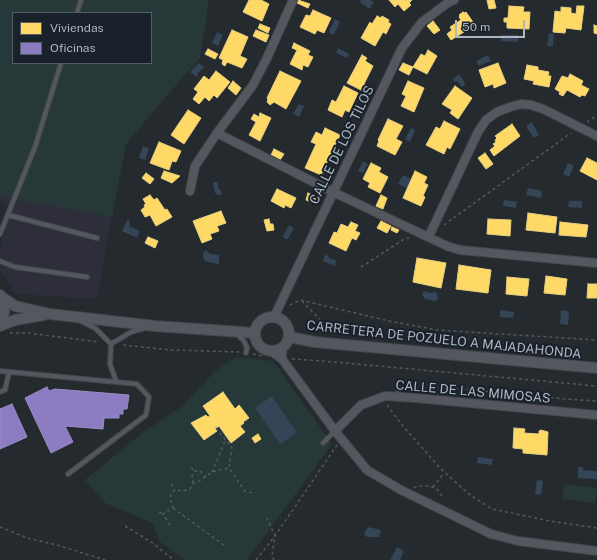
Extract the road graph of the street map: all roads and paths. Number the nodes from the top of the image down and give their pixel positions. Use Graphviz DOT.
graph roads {
  1 [pos="81,0"];
  2 [pos="293,0"];
  3 [pos="454,0"];
  4 [pos="77,12"];
  5 [pos="61,64"];
  6 [pos="597,115"];
  7 [pos="579,127"];
  8 [pos="216,133"];
  9 [pos="597,136"];
  10 [pos="190,191"];
  11 [pos="333,192"];
  12 [pos="8,215"];
  13 [pos="441,227"];
  14 [pos="0,234"];
  15 [pos="428,236"];
  16 [pos="97,238"];
  17 [pos="0,261"];
  18 [pos="597,263"];
  19 [pos="362,267"];
  20 [pos="87,277"];
  21 [pos="0,295"];
  22 [pos="50,314"];
  23 [pos="74,317"];
  24 [pos="274,317"];
  25 [pos="0,322"];
  26 [pos="155,326"];
  27 [pos="2,330"];
  28 [pos="227,331"];
  29 [pos="255,333"];
  30 [pos="289,336"];
  31 [pos="597,340"];
  32 [pos="336,343"];
  33 [pos="111,344"];
  34 [pos="282,347"];
  35 [pos="269,350"];
  36 [pos="246,353"];
  37 [pos="282,359"];
  38 [pos="597,368"];
  39 [pos="0,371"];
  40 [pos="9,372"];
  41 [pos="116,381"];
  42 [pos="597,386"];
  43 [pos="443,387"];
  44 [pos="399,388"];
  45 [pos="0,392"];
  46 [pos="383,397"];
  47 [pos="398,397"];
  48 [pos="597,401"];
  49 [pos="597,416"];
  50 [pos="216,428"];
  51 [pos="335,431"];
  52 [pos="342,439"];
  53 [pos="226,440"];
  54 [pos="323,443"];
  55 [pos="191,468"];
  56 [pos="229,468"];
  57 [pos="195,471"];
  58 [pos="212,472"];
  59 [pos="444,473"];
  60 [pos="68,474"];
  61 [pos="206,476"];
  62 [pos="172,484"];
  63 [pos="193,484"];
  64 [pos="433,488"];
  65 [pos="175,490"];
  66 [pos="406,493"];
  67 [pos="252,494"];
  68 [pos="173,508"];
  69 [pos="439,509"];
  70 [pos="159,512"];
  71 [pos="163,514"];
  72 [pos="267,518"];
  73 [pos="170,525"];
  74 [pos="125,526"];
  75 [pos="0,527"];
  76 [pos="597,528"];
  77 [pos="275,536"];
  78 [pos="225,546"];
  79 [pos="597,551"];
  80 [pos="105,560"];
  81 [pos="174,560"];
  82 [pos="256,560"];
  83 [pos="274,560"];
  1 -- 4 [label="lane"];
  2 -- 8 [label="street"];
  3 -- 11 [label="street, CALLE DE LOS TILOS"];
  5 -- 12 [label="lane"];
  6 -- 7 [label="path"];
  7 -- 9 [label="street"];
  7 -- 13 [label="path"];
  7 -- 15 [label="street"];
  8 -- 10 [label="street"];
  8 -- 11 [label="street"];
  11 -- 15 [label="street"];
  11 -- 24 [label="street, CALLE DE LOS TILOS"];
  12 -- 14 [label="lane"];
  12 -- 16 [label="lane"];
  15 -- 18 [label="street"];
  15 -- 19 [label="path"];
  17 -- 20 [label="lane"];
  21 -- 22 [label="street"];
  21 -- 25 [label="street"];
  22 -- 23 [label="street"];
  22 -- 27 [label="street"];
  23 -- 26 [label="street"];
  23 -- 33 [label="lane"];
  24 -- 29 [label="street"];
  24 -- 30 [label="street"];
  26 -- 28 [label="street"];
  26 -- 33 [label="lane"];
  27 -- 33 [label="path"];
  28 -- 29 [label="street"];
  28 -- 36 [label="lane"];
  29 -- 35 [label="street"];
  30 -- 32 [label="street, CARRETERA DE POZUELO A MAJADAHONDA"];
  30 -- 34 [label="street"];
  31 -- 32 [label="path"];
  32 -- 38 [label="street, CARRETERA DE POZUELO A MAJADAHONDA"];
  33 -- 36 [label="path"];
  33 -- 41 [label="lane"];
  34 -- 35 [label="street"];
  34 -- 37 [label="street"];
  35 -- 37 [label="street"];
  36 -- 37 [label="path"];
  37 -- 42 [label="path"];
  37 -- 51 [label="street"];
  39 -- 40 [label="lane"];
  40 -- 41 [label="lane"];
  40 -- 45 [label="lane"];
  41 -- 60 [label="lane"];
  43 -- 48 [label="path"];
  44 -- 47 [label="lane"];
  46 -- 47 [label="street, CALLE DE LAS MIMOSAS"];
  46 -- 51 [label="street, CALLE DE LAS MIMOSAS"];
  46 -- 59 [label="path"];
  47 -- 49 [label="street, CALLE DE LAS MIMOSAS"];
  50 -- 53 [label="path"];
  51 -- 52 [label="street"];
  51 -- 54 [label="lane"];
  52 -- 66 [label="street"];
  52 -- 77 [label="path"];
  53 -- 56 [label="path"];
  53 -- 58 [label="path"];
  55 -- 57 [label="path"];
  56 -- 58 [label="path"];
  56 -- 67 [label="path"];
  57 -- 61 [label="path"];
  57 -- 63 [label="path"];
  58 -- 61 [label="path"];
  59 -- 64 [label="path"];
  59 -- 76 [label="path"];
  61 -- 63 [label="path"];
  62 -- 65 [label="path"];
  63 -- 65 [label="path"];
  64 -- 66 [label="path"];
  64 -- 69 [label="path"];
  65 -- 68 [label="path"];
  66 -- 69 [label="street"];
  68 -- 71 [label="path"];
  68 -- 78 [label="path"];
  69 -- 79 [label="street"];
  70 -- 71 [label="path"];
  71 -- 73 [label="path"];
  72 -- 77 [label="path"];
  74 -- 81 [label="path"];
  75 -- 80 [label="path"];
  77 -- 82 [label="path"];
  77 -- 83 [label="path"];
}
